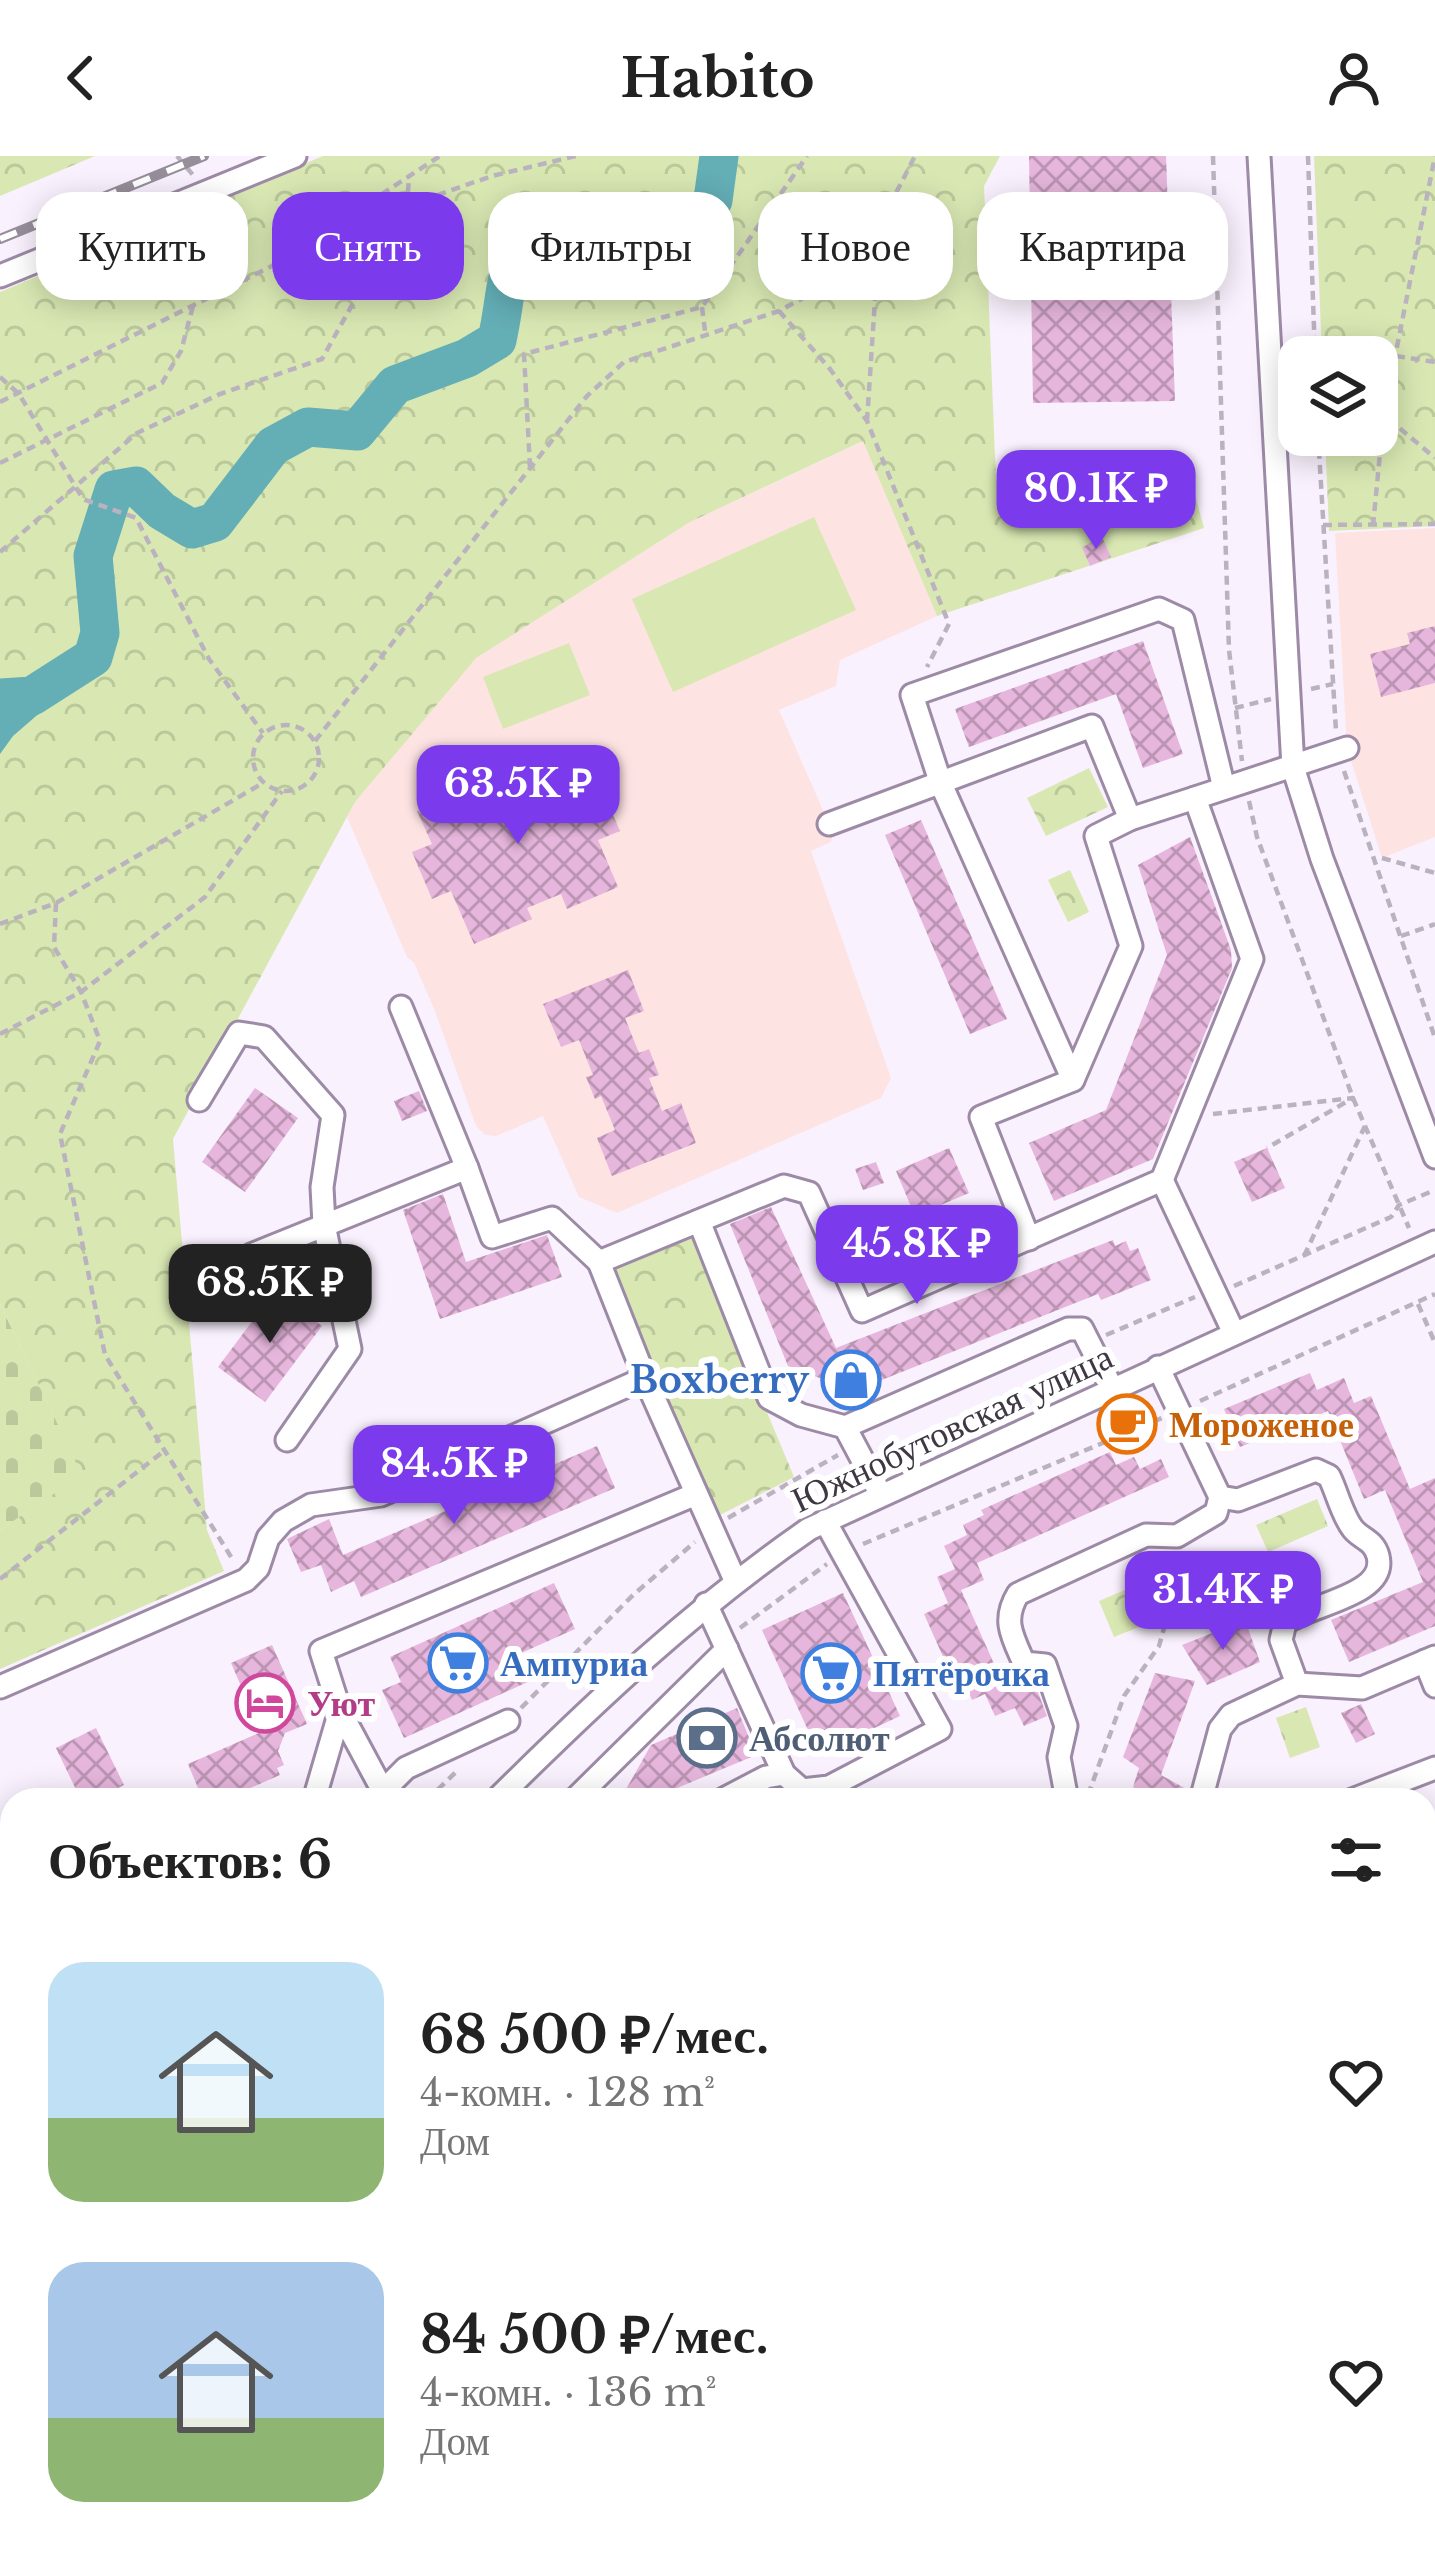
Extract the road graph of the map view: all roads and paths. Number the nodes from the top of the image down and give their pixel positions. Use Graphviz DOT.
graph roads {
  1 [pos="177,156"];
  2 [pos="295,156"];
  3 [pos="440,156"];
  4 [pos="576,156"];
  5 [pos="807,156"];
  6 [pos="915,156"];
  7 [pos="1259,156"];
  8 [pos="1308,156"];
  9 [pos="1435,156"];
  10 [pos="409,177"];
  11 [pos="1431,184"];
  12 [pos="206,192"];
  13 [pos="408,192"];
  14 [pos="447,192"];
  15 [pos="896,192"];
  16 [pos="36,261"];
  17 [pos="0,276"];
  18 [pos="248,278"];
  19 [pos="206,300"];
  20 [pos="355,300"];
  21 [pos="800,300"];
  22 [pos="875,300"];
  23 [pos="193,307"];
  24 [pos="702,307"];
  25 [pos="779,311"];
  26 [pos="706,334"];
  27 [pos="1314,336"];
  28 [pos="1398,346"];
  29 [pos="1398,356"];
  30 [pos="1435,362"];
  31 [pos="0,377"];
  32 [pos="20,394"];
  33 [pos="0,402"];
  34 [pos="867,421"];
  35 [pos="1398,426"];
  36 [pos="46,437"];
  37 [pos="1378,456"];
  38 [pos="1435,458"];
  39 [pos="0,463"];
  40 [pos="530,469"];
  41 [pos="76,488"];
  42 [pos="1435,524"];
  43 [pos="1322,525"];
  44 [pos="1373,526"];
  45 [pos="0,552"];
  46 [pos="912,694"];
  47 [pos="263,733"];
  48 [pos="315,741"];
  49 [pos="1347,748"];
  50 [pos="1293,766"];
  51 [pos="263,782"];
  52 [pos="941,784"];
  53 [pos="1224,788"];
  54 [pos="282,791"];
  55 [pos="1195,799"];
  56 [pos="1130,818"];
  57 [pos="829,824"];
  58 [pos="1382,858"];
  59 [pos="1435,873"];
  60 [pos="56,903"];
  61 [pos="0,924"];
  62 [pos="1435,924"];
  63 [pos="1400,937"];
  64 [pos="82,992"];
  65 [pos="401,1006"];
  66 [pos="0,1034"];
  67 [pos="1073,1081"];
  68 [pos="199,1100"];
  69 [pos="1188,1117"];
  70 [pos="1365,1126"];
  71 [pos="1267,1148"];
  72 [pos="1435,1157"];
  73 [pos="466,1168"];
  74 [pos="1162,1180"];
  75 [pos="1435,1190"];
  76 [pos="699,1221"];
  77 [pos="324,1225"];
  78 [pos="1029,1239"];
  79 [pos="1435,1242"];
  80 [pos="1304,1256"];
  81 [pos="599,1262"];
  82 [pos="1213,1288"];
  83 [pos="1435,1294"];
  84 [pos="225,1299"];
  85 [pos="1418,1302"];
  86 [pos="1234,1333"];
  87 [pos="1092,1342"];
  88 [pos="1435,1343"];
  89 [pos="1158,1367"];
  90 [pos="645,1378"];
  91 [pos="1112,1388"];
  92 [pos="1179,1411"];
  93 [pos="850,1436"];
  94 [pos="287,1440"];
  95 [pos="164,1451"];
  96 [pos="880,1493"];
  97 [pos="696,1494"];
  98 [pos="1220,1497"];
  99 [pos="825,1520"];
  100 [pos="712,1528"];
  101 [pos="1191,1530"];
  102 [pos="843,1553"];
  103 [pos="0,1579"];
  104 [pos="246,1580"];
  105 [pos="735,1580"];
  106 [pos="706,1604"];
  107 [pos="725,1645"];
  108 [pos="1430,1659"];
  109 [pos="1297,1684"];
  110 [pos="1435,1686"];
  111 [pos="0,1688"];
  112 [pos="340,1711"];
  113 [pos="508,1720"];
  114 [pos="471,1757"];
  115 [pos="1435,1768"];
  116 [pos="784,1774"];
  117 [pos="318,1788"];
  118 [pos="376,1788"];
  119 [pos="386,1788"];
  120 [pos="439,1788"];
  121 [pos="508,1788"];
  122 [pos="586,1788"];
  123 [pos="745,1788"];
  124 [pos="800,1788"];
  125 [pos="820,1788"];
  126 [pos="1065,1788"];
  127 [pos="1090,1788"];
  128 [pos="1204,1788"];
  129 [pos="1409,1788"];
  1 -- 12 [label="path"];
  2 -- 12 [label="street"];
  3 -- 10 [label="path"];
  4 -- 14 [label="path"];
  5 -- 24 [label="path"];
  6 -- 15 [label="path"];
  7 -- 50 [label="street"];
  8 -- 27 [label="path"];
  9 -- 11 [label="path"];
  10 -- 13 [label="path"];
  10 -- 18 [label="path"];
  11 -- 28 [label="path"];
  16 -- 17 [label="street"];
  19 -- 23 [label="path"];
  20 -- 41 [label="path"];
  21 -- 25 [label="path"];
  22 -- 34 [label="path"];
  23 -- 32 [label="path"];
  23 -- 36 [label="path"];
  24 -- 26 [label="path"];
  24 -- 40 [label="path"];
  25 -- 26 [label="path"];
  25 -- 34 [label="path"];
  26 -- 40 [label="path"];
  29 -- 30 [label="path"];
  31 -- 32 [label="path"];
  32 -- 33 [label="path"];
  32 -- 36 [label="path"];
  34 -- 46 [label="path"];
  35 -- 38 [label="path"];
  36 -- 39 [label="path"];
  36 -- 41 [label="path"];
  37 -- 44 [label="path"];
  40 -- 48 [label="path"];
  41 -- 45 [label="path"];
  41 -- 47 [label="path"];
  42 -- 44 [label="path"];
  43 -- 44 [label="path"];
  46 -- 52 [label="street"];
  46 -- 53 [label="street"];
  47 -- 48 [label="path"];
  47 -- 51 [label="path"];
  48 -- 54 [label="path"];
  49 -- 50 [label="street"];
  50 -- 53 [label="street"];
  50 -- 72 [label="street"];
  51 -- 54 [label="path"];
  51 -- 60 [label="path"];
  52 -- 56 [label="street"];
  52 -- 57 [label="street"];
  52 -- 67 [label="street"];
  53 -- 55 [label="street"];
  54 -- 64 [label="path"];
  55 -- 56 [label="street"];
  55 -- 69 [label="street"];
  56 -- 67 [label="street"];
  58 -- 59 [label="path"];
  60 -- 61 [label="path"];
  60 -- 64 [label="path"];
  62 -- 63 [label="path"];
  64 -- 66 [label="path"];
  64 -- 95 [label="path"];
  65 -- 73 [label="street"];
  67 -- 78 [label="street"];
  68 -- 77 [label="street"];
  69 -- 71 [label="path"];
  69 -- 74 [label="street"];
  70 -- 80 [label="path"];
  73 -- 77 [label="street"];
  73 -- 81 [label="street"];
  74 -- 78 [label="street"];
  74 -- 82 [label="street"];
  75 -- 80 [label="path"];
  76 -- 78 [label="street"];
  76 -- 81 [label="street"];
  76 -- 93 [label="street"];
  77 -- 84 [label="street"];
  77 -- 94 [label="street"];
  79 -- 86 [label="street, Южнобутовская улица"];
  80 -- 82 [label="path"];
  81 -- 90 [label="street"];
  82 -- 86 [label="street"];
  82 -- 87 [label="path"];
  83 -- 85 [label="path"];
  85 -- 88 [label="path"];
  85 -- 92 [label="path"];
  86 -- 89 [label="street, Южнобутовская улица"];
  87 -- 91 [label="street"];
  87 -- 93 [label="street"];
  89 -- 91 [label="street, Южнобутовская улица"];
  89 -- 92 [label="street"];
  90 -- 97 [label="street"];
  90 -- 104 [label="street"];
  91 -- 96 [label="street, Южнобутовская улица"];
  92 -- 98 [label="street"];
  92 -- 102 [label="path"];
  93 -- 96 [label="street"];
  93 -- 100 [label="path"];
  95 -- 103 [label="path"];
  95 -- 104 [label="path"];
  96 -- 99 [label="street, Южнобутовская улица"];
  97 -- 100 [label="street"];
  97 -- 112 [label="street"];
  98 -- 101 [label="street"];
  98 -- 109 [label="street"];
  99 -- 102 [label="street"];
  99 -- 105 [label="street, Южнобутовская улица"];
  100 -- 105 [label="street"];
  100 -- 113 [label="path"];
  101 -- 126 [label="street"];
  101 -- 127 [label="path"];
  102 -- 107 [label="path"];
  102 -- 125 [label="street"];
  104 -- 111 [label="street"];
  105 -- 106 [label="street, Южнобутовская улица"];
  106 -- 107 [label="street"];
  106 -- 121 [label="street, Южнобутовская улица"];
  107 -- 116 [label="street"];
  107 -- 122 [label="street"];
  108 -- 109 [label="street"];
  108 -- 110 [label="street"];
  109 -- 128 [label="street"];
  112 -- 117 [label="street"];
  112 -- 118 [label="street"];
  113 -- 119 [label="street"];
  114 -- 120 [label="path"];
  115 -- 129 [label="street"];
  116 -- 123 [label="street"];
  116 -- 124 [label="street"];
}
